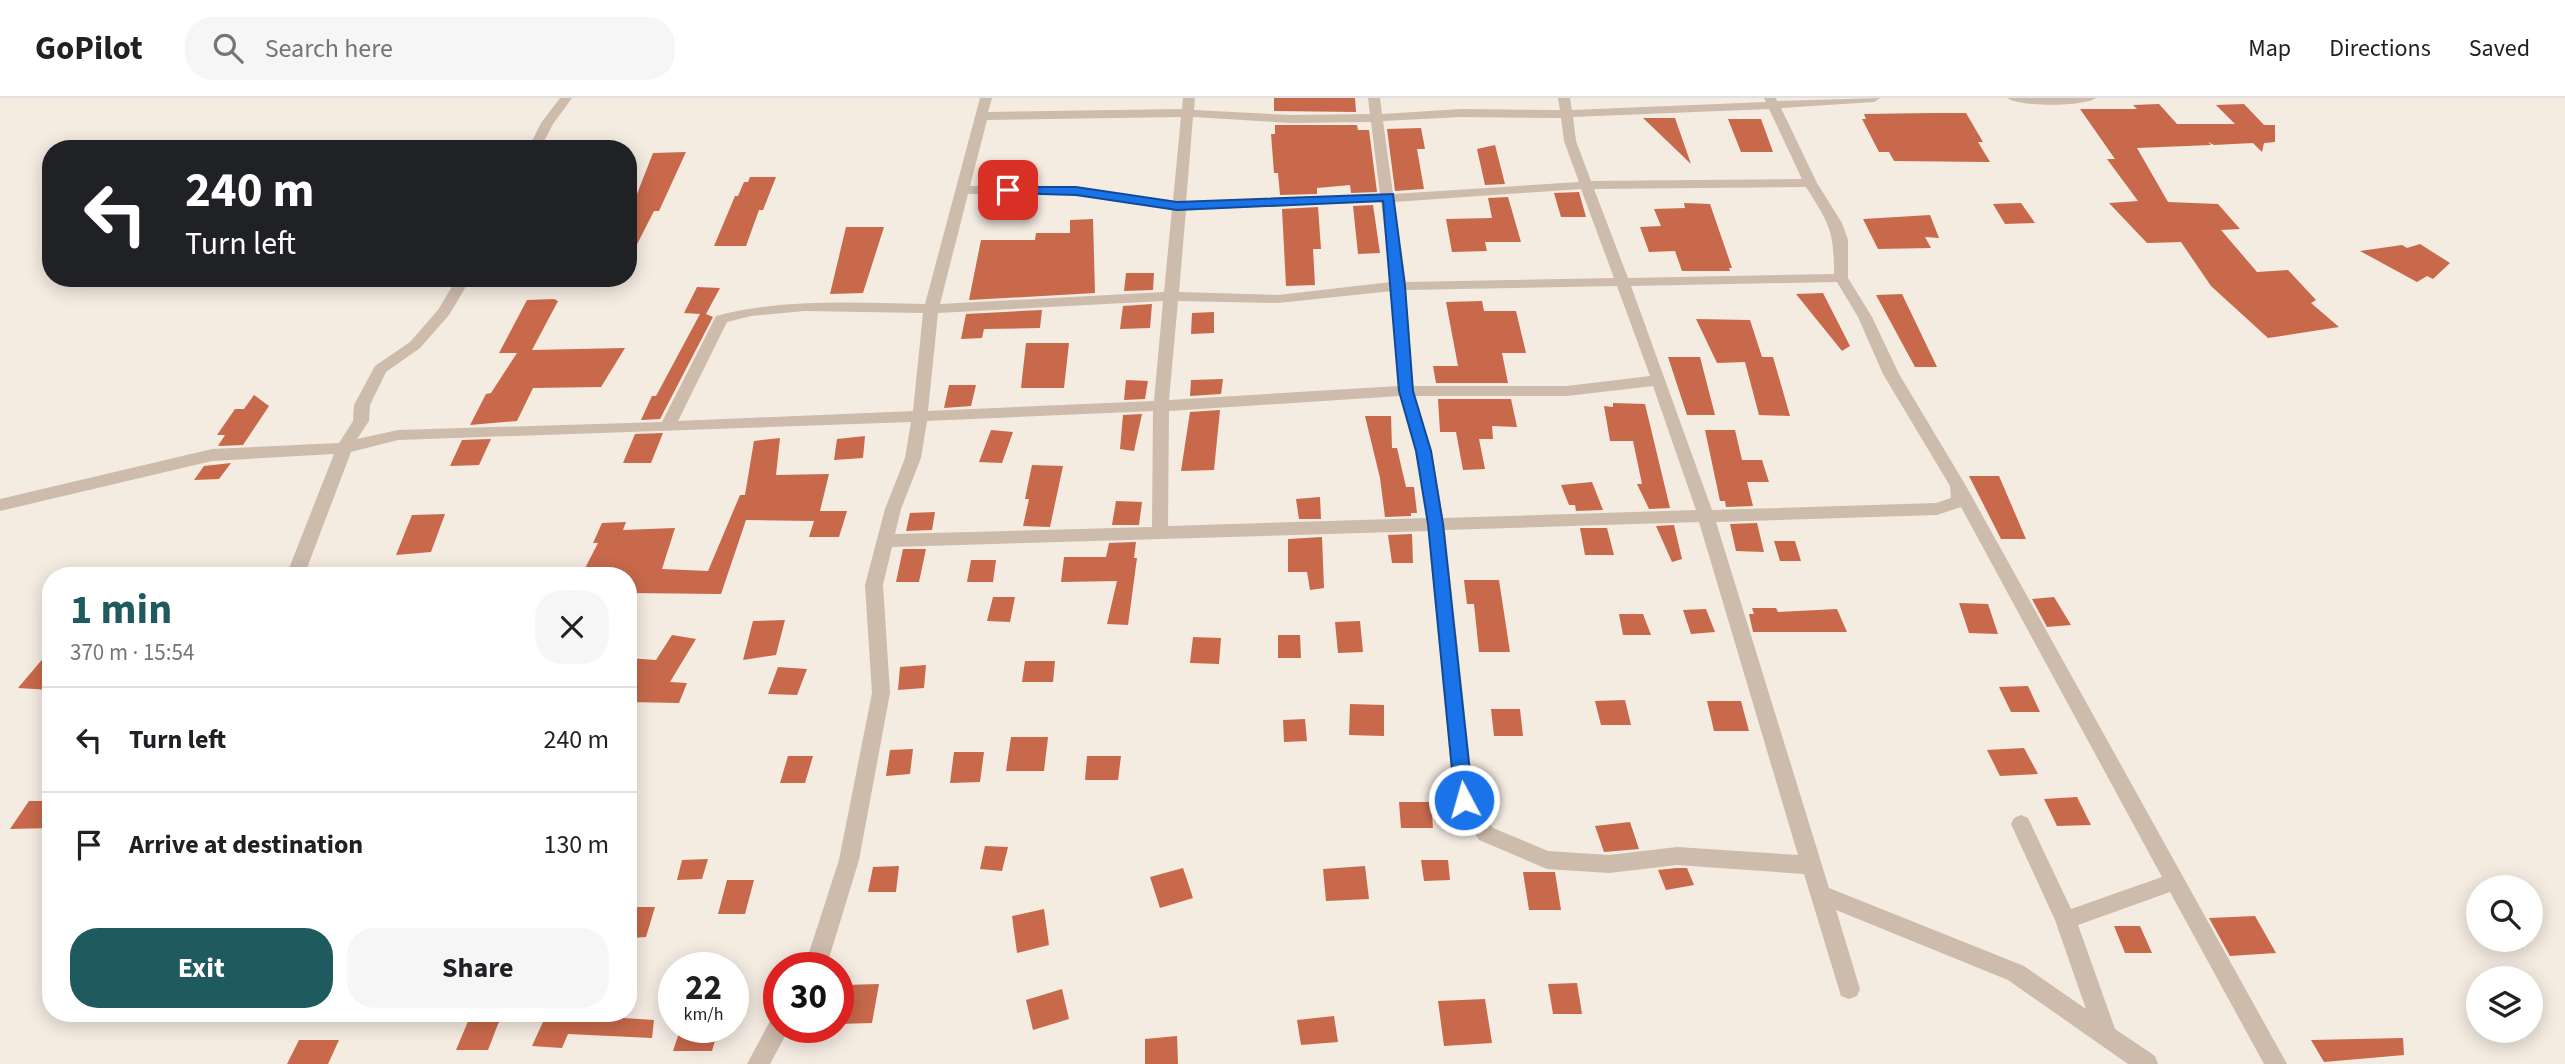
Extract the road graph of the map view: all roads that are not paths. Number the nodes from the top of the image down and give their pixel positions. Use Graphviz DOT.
graph roads {
  1 [pos="566,98"];
  2 [pos="1189,98"];
  3 [pos="1374,98"];
  4 [pos="1874,98"];
  5 [pos="2013,98"];
  6 [pos="2090,98"];
  7 [pos="1772,101"];
  8 [pos="1566,106"];
  9 [pos="984,107"];
  10 [pos="1189,113"];
  11 [pos="1378,118"];
  12 [pos="538,140"];
  13 [pos="1811,183"];
  14 [pos="1585,185"];
  15 [pos="963,190"];
  16 [pos="1389,197"];
  17 [pos="1177,206"];
  18 [pos="1841,278"];
  19 [pos="1622,281"];
  20 [pos="1399,286"];
  21 [pos="459,287"];
  22 [pos="1169,296"];
  23 [pos="931,309"];
  24 [pos="1659,380"];
  25 [pos="1406,391"];
  26 [pos="1161,406"];
  27 [pos="920,416"];
  28 [pos="667,427"];
  29 [pos="344,448"];
  30 [pos="1958,486"];
  31 [pos="0,505"];
  32 [pos="1706,516"];
  33 [pos="1436,524"];
  34 [pos="1160,532"];
  35 [pos="884,541"];
  36 [pos="298,567"];
  37 [pos="2021,824"];
  38 [pos="1811,865"];
  39 [pos="2175,881"];
  40 [pos="1821,894"];
  41 [pos="2066,920"];
  42 [pos="822,952"];
  43 [pos="1849,989"];
  44 [pos="2108,1037"];
  45 [pos="770,1043"];
  46 [pos="758,1064"];
  47 [pos="2147,1064"];
  48 [pos="2276,1064"];
  1 -- 12 [label="street"];
  2 -- 10 [label="street"];
  3 -- 11 [label="street"];
  4 -- 7 [label="street"];
  5 -- 6 [label="street"];
  7 -- 8 [label="street"];
  7 -- 13 [label="street"];
  8 -- 11 [label="street"];
  8 -- 14 [label="street"];
  9 -- 10 [label="street"];
  9 -- 15 [label="street"];
  10 -- 11 [label="street"];
  10 -- 17 [label="street"];
  11 -- 16 [label="street"];
  13 -- 14 [label="street"];
  13 -- 18 [label="street"];
  14 -- 16 [label="street"];
  14 -- 19 [label="street"];
  15 -- 17 [label="street"];
  15 -- 23 [label="street"];
  16 -- 17 [label="street"];
  16 -- 20 [label="street"];
  17 -- 22 [label="street"];
  18 -- 19 [label="street"];
  18 -- 30 [label="street"];
  19 -- 20 [label="street"];
  19 -- 24 [label="street"];
  20 -- 22 [label="street"];
  20 -- 25 [label="street"];
  21 -- 29 [label="street"];
  22 -- 23 [label="street"];
  22 -- 26 [label="street"];
  23 -- 27 [label="street"];
  23 -- 28 [label="street"];
  24 -- 25 [label="street"];
  24 -- 32 [label="street"];
  25 -- 26 [label="street"];
  25 -- 33 [label="street"];
  26 -- 27 [label="street"];
  26 -- 34 [label="street"];
  27 -- 28 [label="street"];
  27 -- 35 [label="street"];
  28 -- 29 [label="street"];
  29 -- 31 [label="street"];
  29 -- 36 [label="street"];
  30 -- 32 [label="street"];
  30 -- 39 [label="street"];
  32 -- 33 [label="street"];
  32 -- 38 [label="street"];
  33 -- 34 [label="street"];
  33 -- 38 [label="street"];
  34 -- 35 [label="street"];
  35 -- 42 [label="street"];
  37 -- 41 [label="street"];
  38 -- 40 [label="street"];
  39 -- 41 [label="street"];
  39 -- 48 [label="street"];
  40 -- 43 [label="street"];
  40 -- 44 [label="street"];
  41 -- 44 [label="street"];
  44 -- 47 [label="street"];
  45 -- 46 [label="street"];
}
